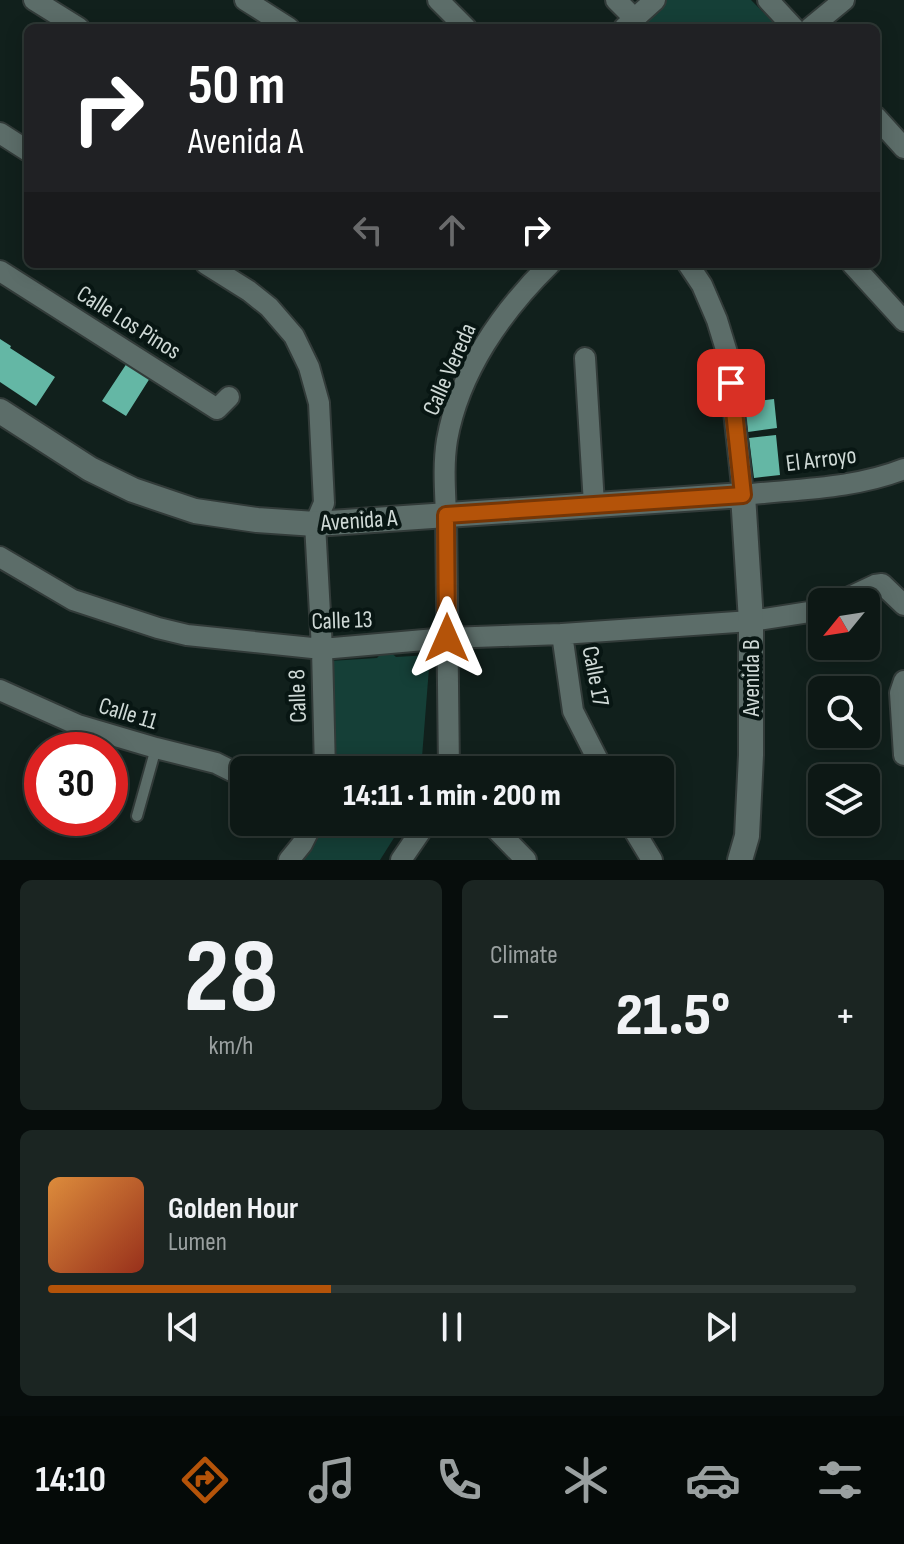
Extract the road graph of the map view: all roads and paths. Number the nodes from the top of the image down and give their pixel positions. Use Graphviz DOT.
graph roads {
  1 [pos="34,0"];
  2 [pos="245,0"];
  3 [pos="438,0"];
  4 [pos="616,0"];
  5 [pos="655,0"];
  6 [pos="768,0"];
  7 [pos="844,0"];
  8 [pos="629,23"];
  9 [pos="73,24"];
  10 [pos="283,24"];
  11 [pos="462,24"];
  12 [pos="790,24"];
  13 [pos="815,24"];
  14 [pos="880,121"];
  15 [pos="0,133"];
  16 [pos="24,148"];
  17 [pos="904,148"];
  18 [pos="212,268"];
  19 [pos="546,268"];
  20 [pos="691,268"];
  21 [pos="856,268"];
  22 [pos="2,278"];
  23 [pos="904,321"];
  24 [pos="585,358"];
  25 [pos="229,397"];
  26 [pos="0,411"];
  27 [pos="904,469"];
  28 [pos="743,495"];
  29 [pos="594,504"];
  30 [pos="446,515"];
  31 [pos="315,524"];
  32 [pos="0,557"];
  33 [pos="869,588"];
  34 [pos="904,605"];
  35 [pos="808,612"];
  36 [pos="751,621"];
  37 [pos="562,634"];
  38 [pos="447,638"];
  39 [pos="322,649"];
  40 [pos="904,681"];
  41 [pos="0,690"];
  42 [pos="156,748"];
  43 [pos="904,755"];
  44 [pos="325,756"];
  45 [pos="449,756"];
  46 [pos="596,756"];
  47 [pos="230,770"];
  48 [pos="137,816"];
  49 [pos="306,836"];
  50 [pos="417,836"];
  51 [pos="503,836"];
  52 [pos="637,836"];
  53 [pos="289,860"];
  54 [pos="401,860"];
  55 [pos="526,860"];
  56 [pos="652,860"];
  57 [pos="740,860"];
  1 -- 9 [label="street"];
  2 -- 10 [label="street"];
  3 -- 11 [label="street"];
  4 -- 8 [label="street"];
  5 -- 8 [label="street"];
  6 -- 12 [label="street"];
  7 -- 13 [label="street"];
  14 -- 17 [label="street"];
  15 -- 16 [label="street"];
  18 -- 31 [label="street, Calle 8"];
  19 -- 30 [label="street, Calle Vereda"];
  20 -- 28 [label="street"];
  21 -- 23 [label="street"];
  22 -- 25 [label="street, Calle Los Pinos"];
  24 -- 29 [label="street"];
  26 -- 31 [label="main road, Avenida A"];
  27 -- 28 [label="street, El Arroyo"];
  28 -- 29 [label="main road, Avenida A"];
  28 -- 36 [label="main road, Avenida B"];
  29 -- 30 [label="main road, Avenida A"];
  30 -- 31 [label="main road, Avenida A"];
  30 -- 38 [label="street, Calle Vereda"];
  31 -- 39 [label="street, Calle 8"];
  32 -- 39 [label="street, Calle 13"];
  33 -- 34 [label="street"];
  35 -- 36 [label="street, Calle 13"];
  36 -- 37 [label="street, Calle 13"];
  36 -- 57 [label="main road, Avenida B"];
  37 -- 38 [label="street, Calle 13"];
  37 -- 46 [label="street, Calle 17"];
  38 -- 39 [label="street, Calle 13"];
  38 -- 45 [label="street, Calle Vereda"];
  39 -- 44 [label="street, Calle 8"];
  40 -- 43 [label="street"];
  41 -- 42 [label="street, Calle 11"];
  42 -- 47 [label="street, Calle 11"];
  42 -- 48 [label="lane"];
  49 -- 53 [label="street"];
  50 -- 54 [label="street"];
  51 -- 55 [label="street"];
  52 -- 56 [label="street"];
}
